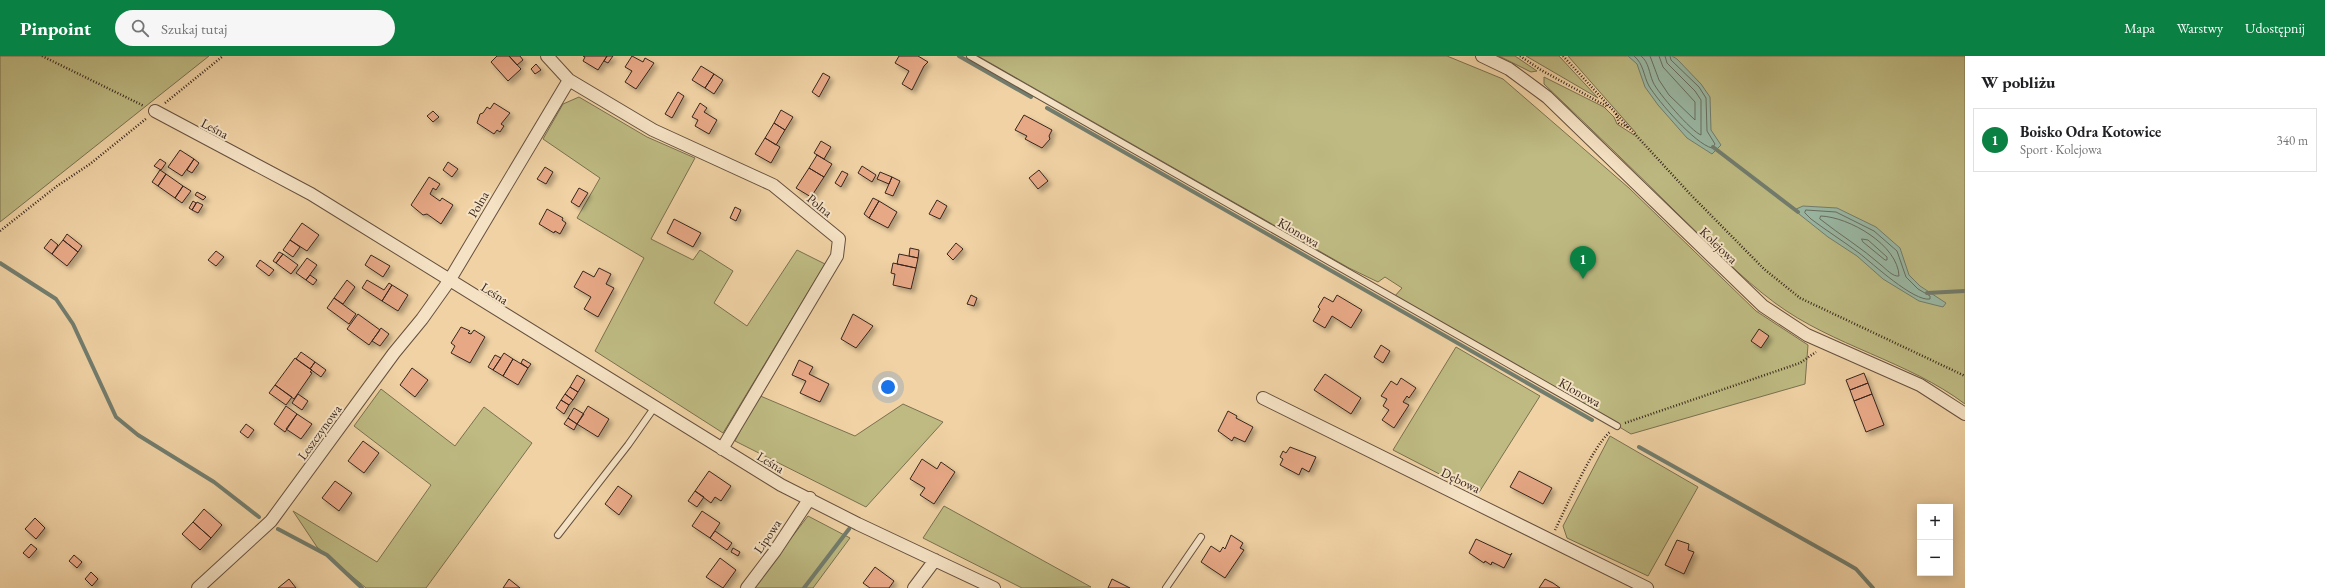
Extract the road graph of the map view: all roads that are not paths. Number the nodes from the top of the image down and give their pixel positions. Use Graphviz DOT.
graph roads {
  1 [pos="547,56"];
  2 [pos="970,56"];
  3 [pos="1482,56"];
  4 [pos="569,80"];
  5 [pos="155,111"];
  6 [pos="449,281"];
  7 [pos="1262,398"];
  8 [pos="654,408"];
  9 [pos="1965,414"];
  10 [pos="1617,426"];
  11 [pos="722,449"];
  12 [pos="810,498"];
  13 [pos="558,535"];
  14 [pos="1201,537"];
  15 [pos="935,560"];
  16 [pos="198,588"];
  17 [pos="747,588"];
  18 [pos="914,588"];
  19 [pos="994,588"];
  20 [pos="1166,588"];
  21 [pos="1646,588"];
  1 -- 4 [label="street, Polna"];
  2 -- 10 [label="lane, Klonowa"];
  3 -- 9 [label="street, Kolejowa"];
  4 -- 6 [label="street, Polna"];
  4 -- 11 [label="street, Polna"];
  5 -- 6 [label="street, Leśna"];
  6 -- 8 [label="street, Leśna"];
  6 -- 16 [label="street, Leszczynowa"];
  7 -- 21 [label="street, Dębowa"];
  8 -- 11 [label="street, Leśna"];
  8 -- 13 [label="lane"];
  11 -- 12 [label="street, Leśna"];
  12 -- 15 [label="street, Leśna"];
  12 -- 17 [label="street, Lipowa"];
  14 -- 20 [label="lane"];
  15 -- 18 [label="street"];
  15 -- 19 [label="street, Leśna"];
}
